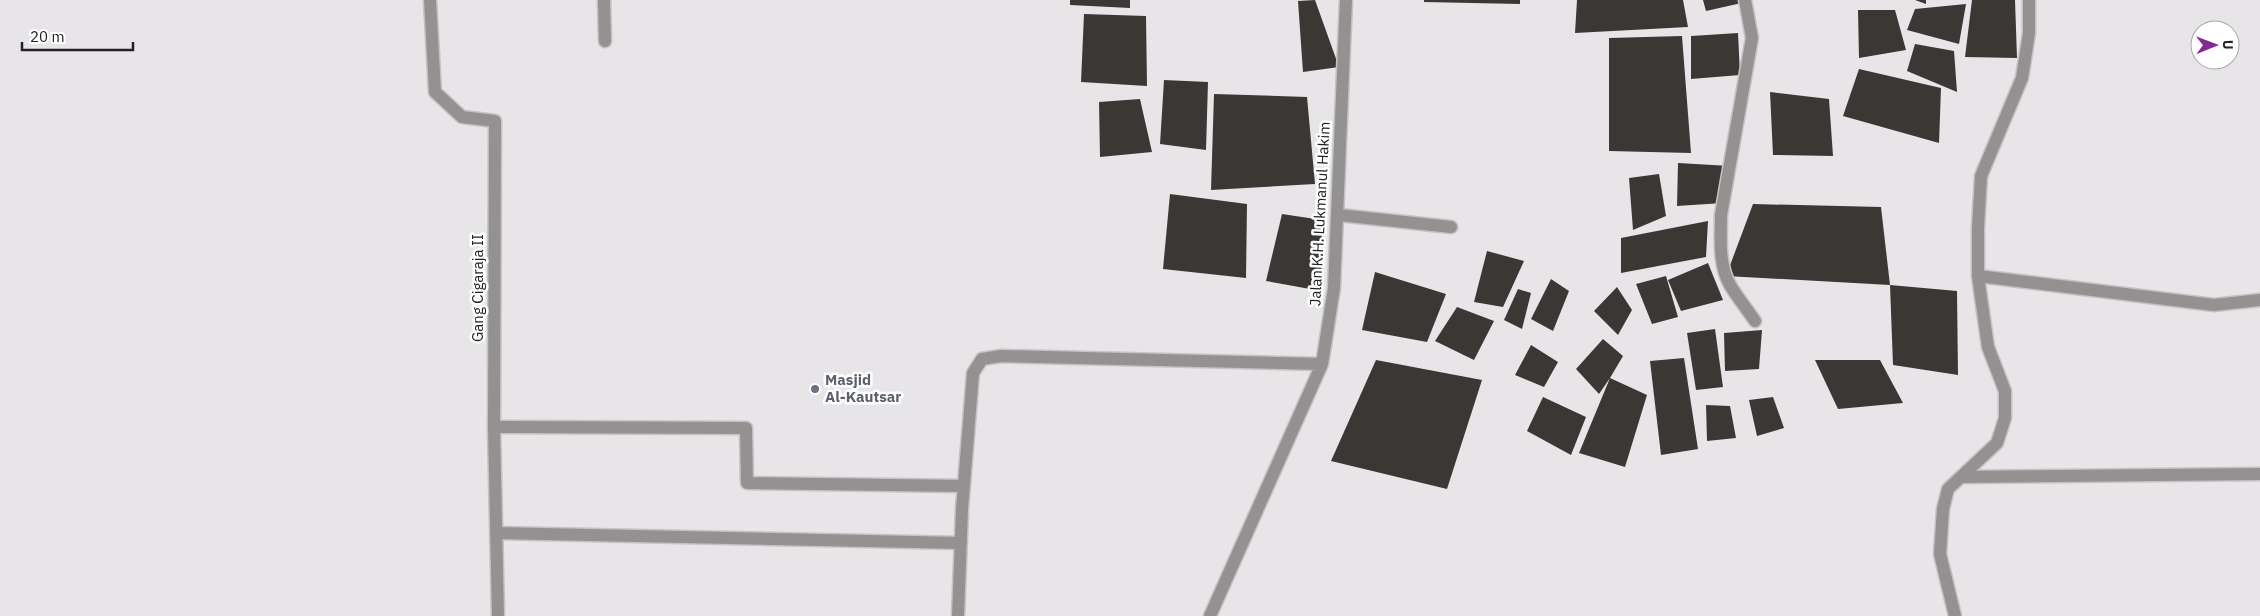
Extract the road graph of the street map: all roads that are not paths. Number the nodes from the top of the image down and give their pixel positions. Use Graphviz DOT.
graph roads {
  1 [pos="430,0"];
  2 [pos="604,0"];
  3 [pos="1346,0"];
  4 [pos="1745,0"];
  5 [pos="2029,0"];
  6 [pos="605,41"];
  7 [pos="1339,215"];
  8 [pos="1451,227"];
  9 [pos="1978,276"];
  10 [pos="2260,300"];
  11 [pos="1755,321"];
  12 [pos="1322,364"];
  13 [pos="494,427"];
  14 [pos="2260,474"];
  15 [pos="1961,477"];
  16 [pos="964,486"];
  17 [pos="496,533"];
  18 [pos="961,543"];
  19 [pos="498,616"];
  20 [pos="958,616"];
  21 [pos="1210,616"];
  22 [pos="1955,616"];
  1 -- 13 [label="street, Gang Cigaraja II"];
  2 -- 6 [label="street"];
  3 -- 7 [label="street, Jalan K.H. Lukmanul Hakim"];
  4 -- 11 [label="street"];
  5 -- 9 [label="street"];
  7 -- 8 [label="street"];
  7 -- 12 [label="street, Jalan K.H. Lukmanul Hakim"];
  9 -- 10 [label="street"];
  9 -- 15 [label="street"];
  12 -- 16 [label="street"];
  12 -- 21 [label="street, Jalan K.H. Lukmanul Hakim"];
  13 -- 16 [label="street"];
  13 -- 17 [label="street, Gang Cigaraja II"];
  14 -- 15 [label="street"];
  15 -- 22 [label="street"];
  16 -- 18 [label="street"];
  17 -- 18 [label="street"];
  17 -- 19 [label="street, Gang Cigaraja II"];
  18 -- 20 [label="street"];
}
